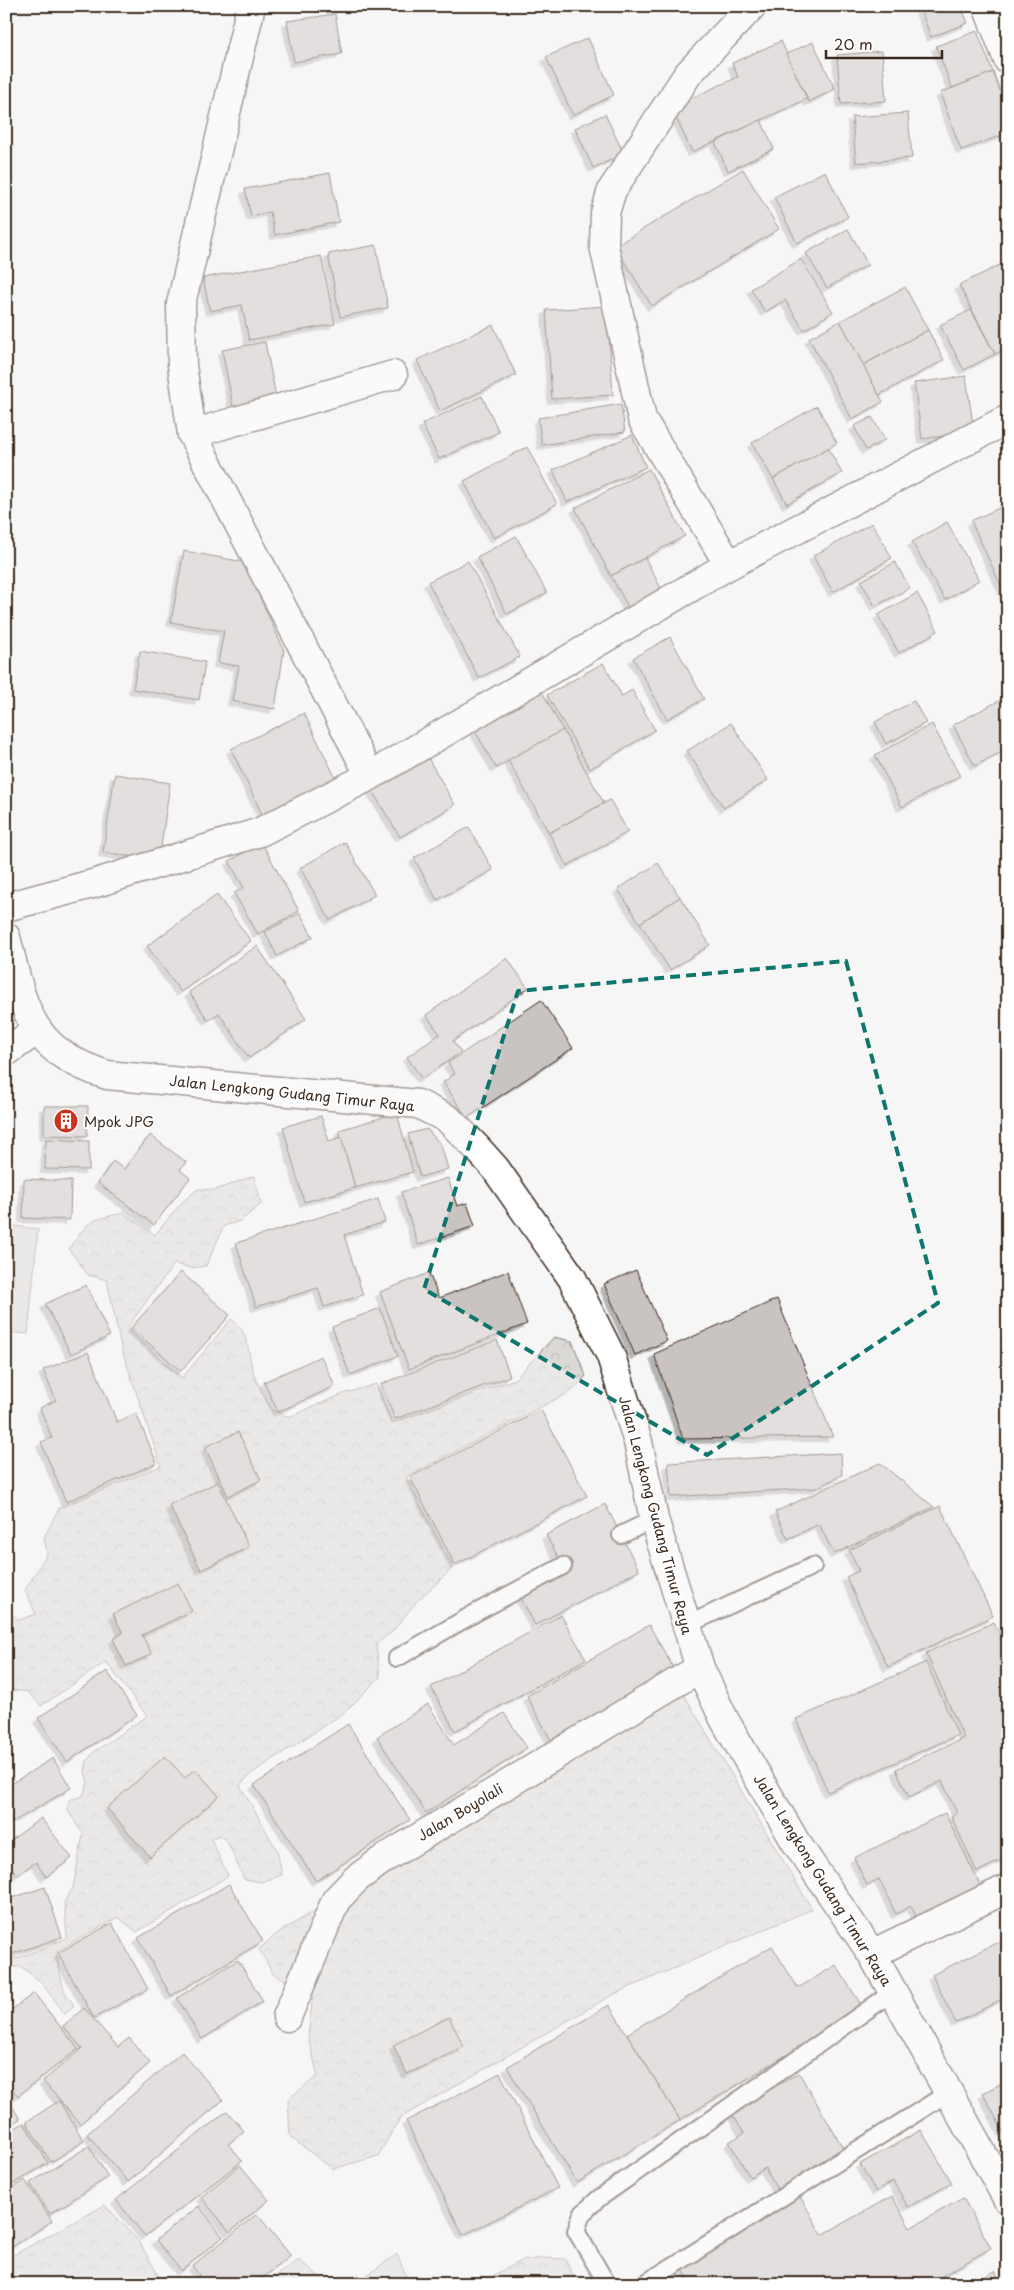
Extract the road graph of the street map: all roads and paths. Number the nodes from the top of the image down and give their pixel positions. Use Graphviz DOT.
graph roads {
  1 [pos="251,6"];
  2 [pos="752,6"];
  3 [pos="986,6"];
  4 [pos="1008,60"];
  5 [pos="394,375"];
  6 [pos="1008,419"];
  7 [pos="192,434"];
  8 [pos="729,565"];
  9 [pos="370,776"];
  10 [pos="6,907"];
  11 [pos="6,937"];
  12 [pos="37,1030"];
  13 [pos="6,1052"];
  14 [pos="654,1519"];
  15 [pos="621,1536"];
  16 [pos="563,1566"];
  17 [pos="813,1566"];
  18 [pos="685,1626"];
  19 [pos="397,1658"];
  20 [pos="700,1668"];
  21 [pos="1008,1888"];
  22 [pos="872,1954"];
  23 [pos="893,1992"];
  24 [pos="287,2016"];
  25 [pos="948,2093"];
  26 [pos="1008,2200"];
  27 [pos="607,2284"];
  28 [pos="644,2284"];
  1 -- 7 [label="street"];
  2 -- 8 [label="street"];
  3 -- 4 [label="street"];
  5 -- 7 [label="street"];
  6 -- 8 [label="street"];
  7 -- 9 [label="street"];
  8 -- 9 [label="street"];
  9 -- 10 [label="street"];
  11 -- 12 [label="street, Jalan Lengkong Gudang Timur Raya"];
  12 -- 13 [label="street"];
  12 -- 14 [label="street, Jalan Lengkong Gudang Timur Raya"];
  14 -- 15 [label="lane"];
  14 -- 18 [label="street, Jalan Lengkong Gudang Timur Raya"];
  16 -- 19 [label="lane"];
  17 -- 18 [label="lane"];
  18 -- 20 [label="street, Jalan Lengkong Gudang Timur Raya"];
  20 -- 22 [label="street, Jalan Lengkong Gudang Timur Raya"];
  20 -- 24 [label="street, Jalan Boyolali"];
  21 -- 22 [label="street"];
  22 -- 23 [label="street, Jalan Lengkong Gudang Timur Raya"];
  23 -- 25 [label="street, Jalan Lengkong Gudang Timur Raya"];
  23 -- 27 [label="lane"];
  25 -- 26 [label="street, Jalan Lengkong Gudang Timur Raya"];
  25 -- 28 [label="lane"];
}
